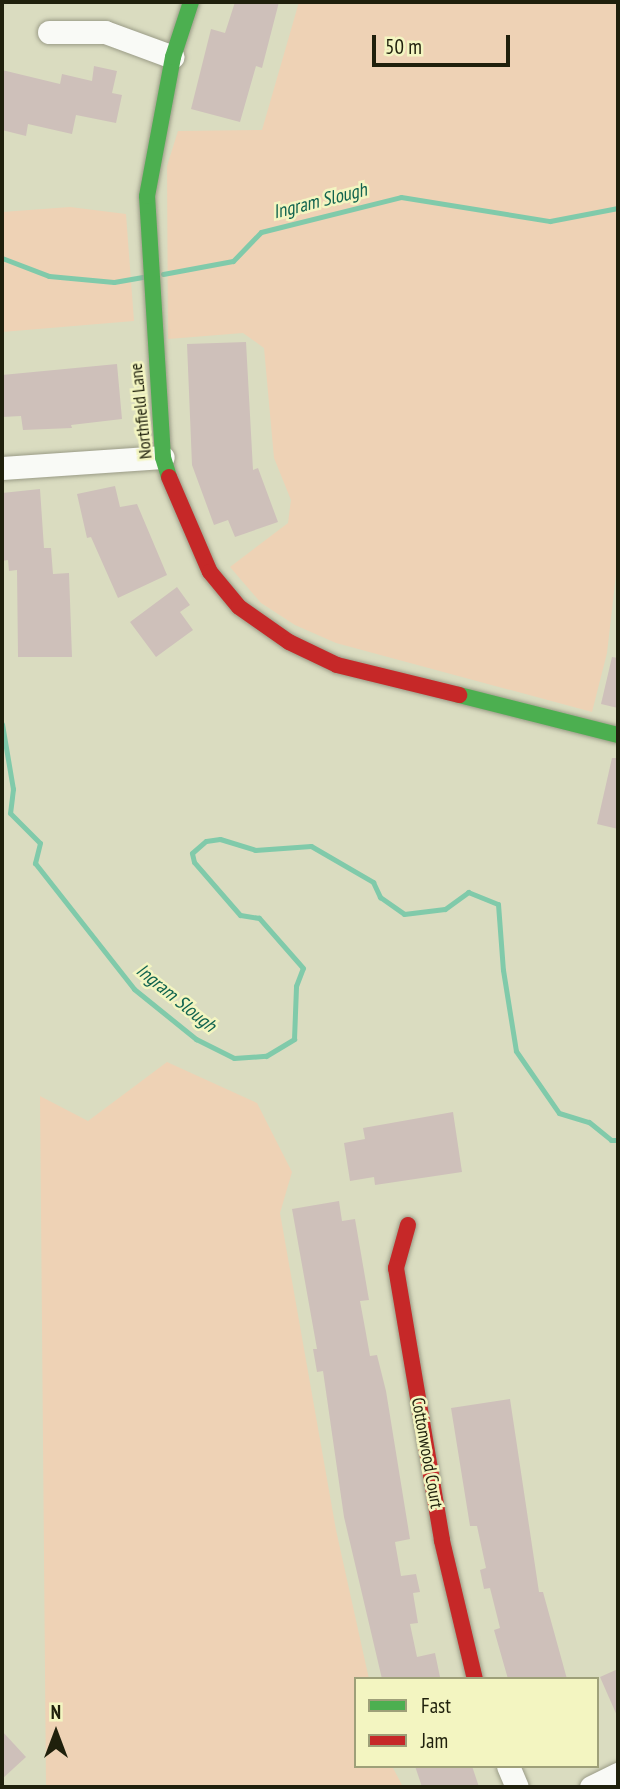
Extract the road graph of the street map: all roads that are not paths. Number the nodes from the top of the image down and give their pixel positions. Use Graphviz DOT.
graph roads {
  1 [pos="191,2"];
  2 [pos="49,32"];
  3 [pos="173,57"];
  4 [pos="163,457"];
  5 [pos="2,468"];
  6 [pos="618,735"];
  7 [pos="408,1225"];
  8 [pos="474,1677"];
  9 [pos="509,1768"];
  10 [pos="618,1774"];
  11 [pos="517,1787"];
  12 [pos="591,1787"];
  1 -- 3 [label="street, Northfield Lane"];
  2 -- 3 [label="street"];
  3 -- 4 [label="street, Northfield Lane"];
  4 -- 5 [label="street"];
  4 -- 6 [label="street, Northfield Lane"];
  7 -- 8 [label="street, Cottonwood Court"];
  9 -- 11 [label="street"];
  10 -- 12 [label="street"];
}
